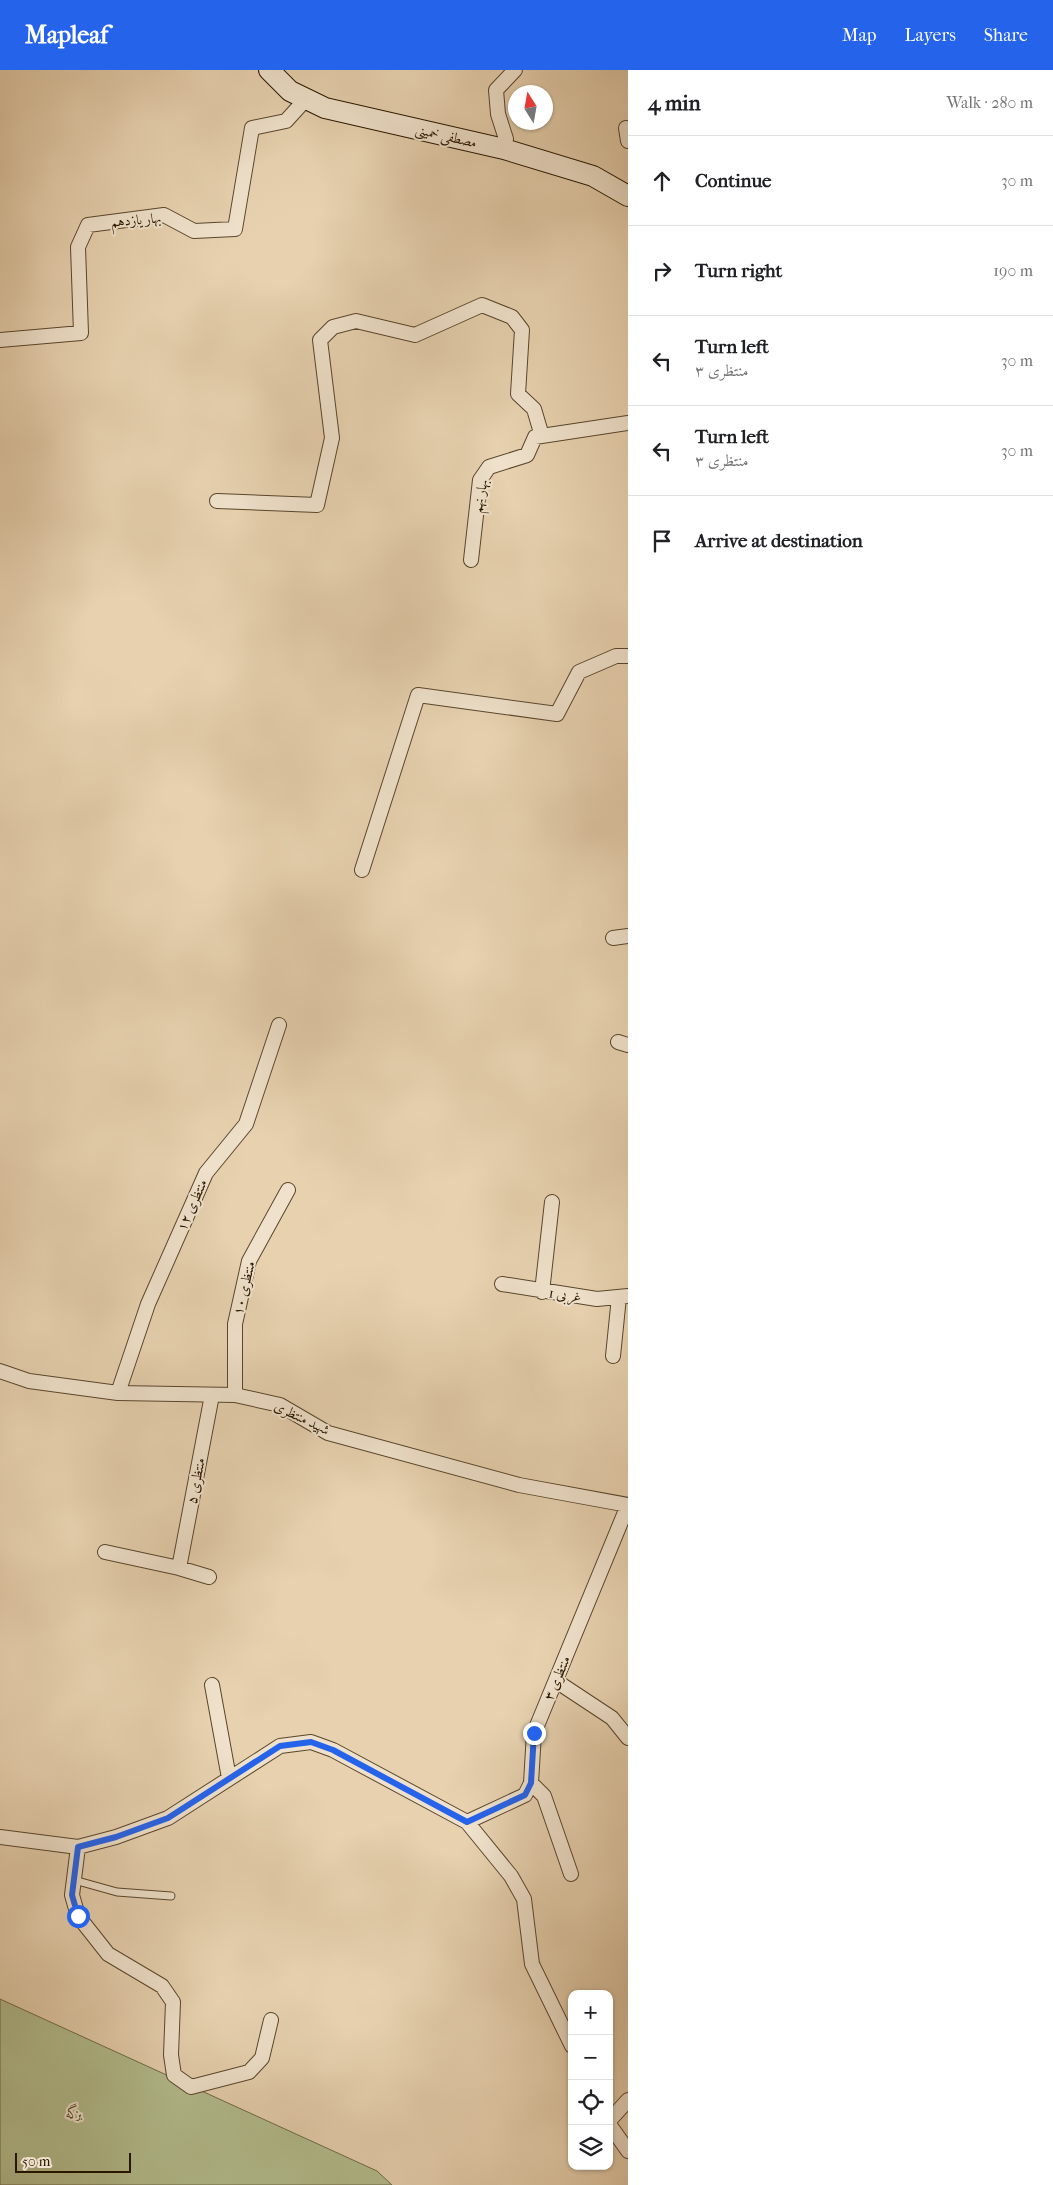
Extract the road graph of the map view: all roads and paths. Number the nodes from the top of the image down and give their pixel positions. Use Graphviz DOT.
graph roads {
  1 [pos="269,70"];
  2 [pos="515,70"];
  3 [pos="306,99"];
  4 [pos="504,149"];
  5 [pos="627,191"];
  6 [pos="0,340"];
  7 [pos="628,422"];
  8 [pos="542,436"];
  9 [pos="217,501"];
  10 [pos="471,560"];
  11 [pos="628,656"];
  12 [pos="362,870"];
  13 [pos="628,936"];
  14 [pos="613,938"];
  15 [pos="279,1025"];
  16 [pos="288,1190"];
  17 [pos="552,1202"];
  18 [pos="502,1284"];
  19 [pos="542,1292"];
  20 [pos="624,1297"];
  21 [pos="613,1356"];
  22 [pos="0,1371"];
  23 [pos="118,1393"];
  24 [pos="212,1394"];
  25 [pos="235,1395"];
  26 [pos="628,1505"];
  27 [pos="105,1552"];
  28 [pos="179,1568"];
  29 [pos="210,1577"];
  30 [pos="556,1682"];
  31 [pos="212,1684"];
  32 [pos="628,1738"];
  33 [pos="229,1778"];
  34 [pos="531,1783"];
  35 [pos="467,1822"];
  36 [pos="0,1837"];
  37 [pos="78,1847"];
  38 [pos="571,1874"];
  39 [pos="74,1880"];
  40 [pos="171,1896"];
  41 [pos="272,2020"];
  42 [pos="568,2038"];
  43 [pos="628,2100"];
  44 [pos="613,2118"];
  45 [pos="610,2125"];
  46 [pos="628,2151"];
  1 -- 3 [label="street, مصطفی خمینی"];
  2 -- 4 [label="street"];
  3 -- 4 [label="street, مصطفی خمینی"];
  3 -- 6 [label="street, بهار یازدهم"];
  4 -- 5 [label="street, مصطفی خمینی"];
  7 -- 8 [label="street"];
  8 -- 9 [label="street"];
  8 -- 10 [label="street, بهار نهم"];
  11 -- 12 [label="street"];
  13 -- 14 [label="street"];
  15 -- 23 [label="street, منتظری ۱۲"];
  16 -- 25 [label="street, منتظری ۱۰"];
  17 -- 19 [label="street"];
  18 -- 19 [label="street, غربی 1"];
  19 -- 20 [label="street, غربی 1"];
  20 -- 21 [label="street"];
  22 -- 23 [label="street, شهید منتظری"];
  23 -- 24 [label="street, شهید منتظری"];
  24 -- 25 [label="street, شهید منتظری"];
  24 -- 28 [label="street, منتظری ۵"];
  25 -- 26 [label="street, شهید منتظری"];
  26 -- 30 [label="street, منتظری ۳"];
  27 -- 28 [label="street"];
  28 -- 29 [label="street"];
  30 -- 32 [label="street"];
  30 -- 34 [label="street, منتظری ۳"];
  31 -- 33 [label="street"];
  33 -- 35 [label="street"];
  33 -- 37 [label="street"];
  34 -- 35 [label="street"];
  34 -- 38 [label="street"];
  35 -- 42 [label="street"];
  36 -- 37 [label="street"];
  37 -- 39 [label="street"];
  39 -- 40 [label="lane"];
  39 -- 41 [label="street"];
  43 -- 44 [label="street"];
  45 -- 46 [label="street"];
}
